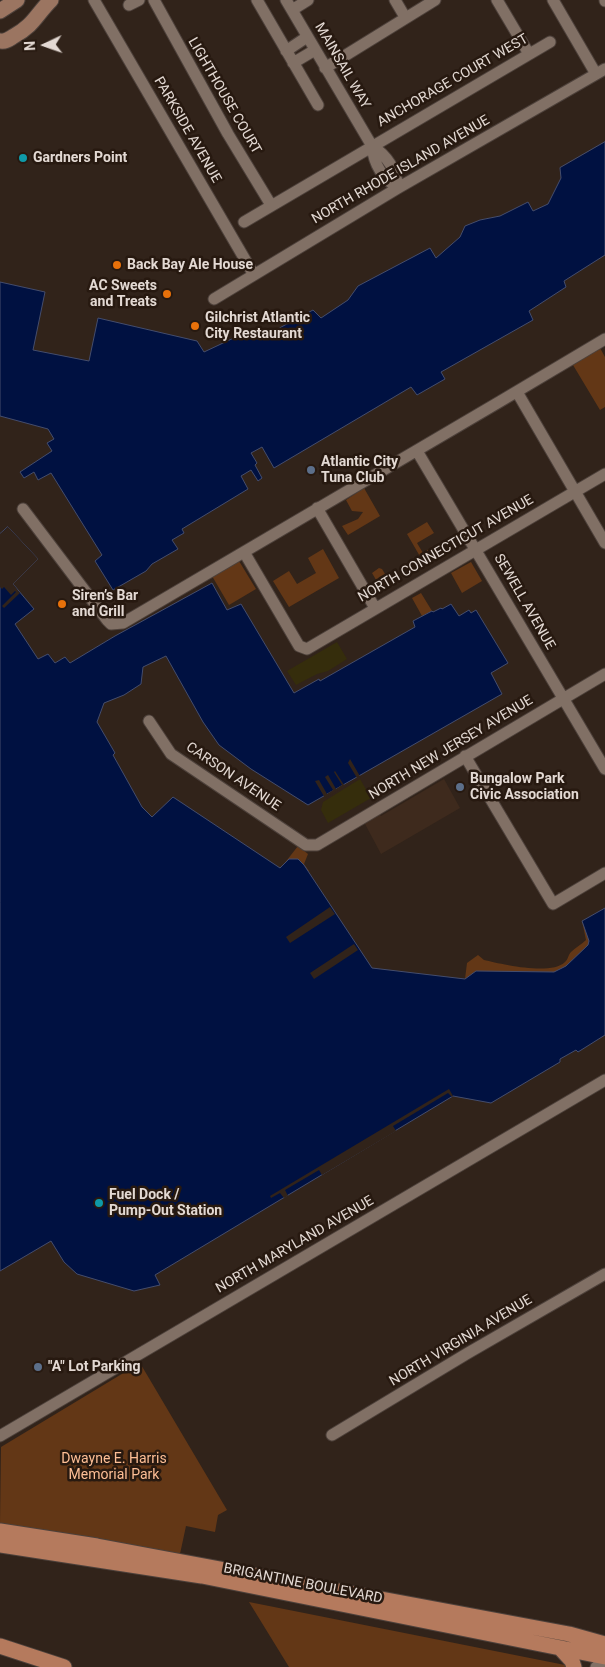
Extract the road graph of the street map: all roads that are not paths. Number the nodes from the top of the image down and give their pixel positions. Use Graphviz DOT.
graph roads {
  1 [pos="17,0"];
  2 [pos="51,0"];
  3 [pos="94,0"];
  4 [pos="154,0"];
  5 [pos="257,0"];
  6 [pos="308,0"];
  7 [pos="395,0"];
  8 [pos="435,0"];
  9 [pos="497,0"];
  10 [pos="552,0"];
  11 [pos="289,5"];
  12 [pos="0,11"];
  13 [pos="405,17"];
  14 [pos="307,37"];
  15 [pos="0,41"];
  16 [pos="550,42"];
  17 [pos="315,50"];
  18 [pos="286,51"];
  19 [pos="529,54"];
  20 [pos="293,64"];
  21 [pos="325,68"];
  22 [pos="601,72"];
  23 [pos="318,105"];
  24 [pos="372,146"];
  25 [pos="398,188"];
  26 [pos="270,205"];
  27 [pos="244,222"];
  28 [pos="254,274"];
  29 [pos="214,299"];
  30 [pos="605,339"];
  31 [pos="517,392"];
  32 [pos="417,451"];
  33 [pos="605,474"];
  34 [pos="575,492"];
  35 [pos="317,508"];
  36 [pos="23,509"];
  37 [pos="605,543"];
  38 [pos="476,550"];
  39 [pos="244,552"];
  40 [pos="375,608"];
  41 [pos="605,674"];
  42 [pos="563,698"];
  43 [pos="149,721"];
  44 [pos="465,756"];
  45 [pos="605,769"];
  46 [pos="311,846"];
  47 [pos="605,873"];
  48 [pos="605,1080"];
  49 [pos="605,1274"];
  50 [pos="332,1435"];
  51 [pos="0,1436"];
  52 [pos="0,1531"];
  53 [pos="0,1545"];
  54 [pos="96,1553"];
  55 [pos="569,1634"];
  56 [pos="605,1638"];
  57 [pos="605,1644"];
  58 [pos="0,1646"];
  59 [pos="560,1648"];
  60 [pos="605,1657"];
  61 [pos="605,1661"];
  62 [pos="64,1667"];
  63 [pos="574,1667"];
  64 [pos="596,1667"];
  1 -- 12 [label="street"];
  2 -- 15 [label="street"];
  3 -- 28 [label="street, PARKSIDE AVENUE"];
  4 -- 26 [label="street, LIGHTHOUSE COURT"];
  5 -- 18 [label="street"];
  6 -- 11 [label="street"];
  7 -- 13 [label="street"];
  8 -- 13 [label="street"];
  9 -- 19 [label="street"];
  10 -- 22 [label="street"];
  11 -- 14 [label="street, MAINSAIL WAY"];
  13 -- 21 [label="street"];
  14 -- 17 [label="street, MAINSAIL WAY"];
  14 -- 18 [label="street"];
  16 -- 19 [label="street, ANCHORAGE COURT WEST"];
  17 -- 20 [label="street"];
  17 -- 21 [label="street, MAINSAIL WAY"];
  18 -- 20 [label="street"];
  19 -- 24 [label="street, ANCHORAGE COURT WEST"];
  20 -- 23 [label="street"];
  21 -- 24 [label="street, MAINSAIL WAY"];
  22 -- 25 [label="street, NORTH RHODE ISLAND AVENUE"];
  24 -- 25 [label="street, MAINSAIL WAY"];
  24 -- 26 [label="street, ANCHORAGE COURT WEST"];
  25 -- 28 [label="street, NORTH RHODE ISLAND AVENUE"];
  26 -- 27 [label="street, ANCHORAGE COURT WEST"];
  28 -- 29 [label="street, NORTH RHODE ISLAND AVENUE"];
  30 -- 31 [label="street"];
  31 -- 32 [label="street"];
  31 -- 34 [label="street"];
  32 -- 35 [label="street"];
  32 -- 38 [label="street, SEWELL AVENUE"];
  33 -- 34 [label="street, NORTH CONNECTICUT AVENUE"];
  34 -- 37 [label="street"];
  34 -- 38 [label="street, NORTH CONNECTICUT AVENUE"];
  35 -- 39 [label="street"];
  35 -- 40 [label="street"];
  36 -- 39 [label="street"];
  38 -- 40 [label="street, NORTH CONNECTICUT AVENUE"];
  38 -- 42 [label="street, SEWELL AVENUE"];
  39 -- 40 [label="street, NORTH CONNECTICUT AVENUE"];
  41 -- 42 [label="street, NORTH NEW JERSEY AVENUE"];
  42 -- 44 [label="street, NORTH NEW JERSEY AVENUE"];
  42 -- 45 [label="street, SEWELL AVENUE"];
  43 -- 46 [label="street, CARSON AVENUE"];
  44 -- 46 [label="street, NORTH NEW JERSEY AVENUE"];
  44 -- 47 [label="street"];
  48 -- 51 [label="street, NORTH MARYLAND AVENUE"];
  49 -- 50 [label="street, NORTH VIRGINIA AVENUE"];
  52 -- 54 [label="main road, BRIGANTINE BOULEVARD"];
  53 -- 54 [label="main road, BRIGANTINE BOULEVARD"];
  54 -- 55 [label="main road, BRIGANTINE BOULEVARD"];
  54 -- 59 [label="main road, BRIGANTINE BOULEVARD"];
  55 -- 56 [label="main road"];
  55 -- 57 [label="main road, BRIGANTINE BOULEVARD"];
  58 -- 62 [label="main road"];
  59 -- 60 [label="main road, BRIGANTINE BOULEVARD"];
  59 -- 63 [label="main road"];
  61 -- 64 [label="street"];
}
